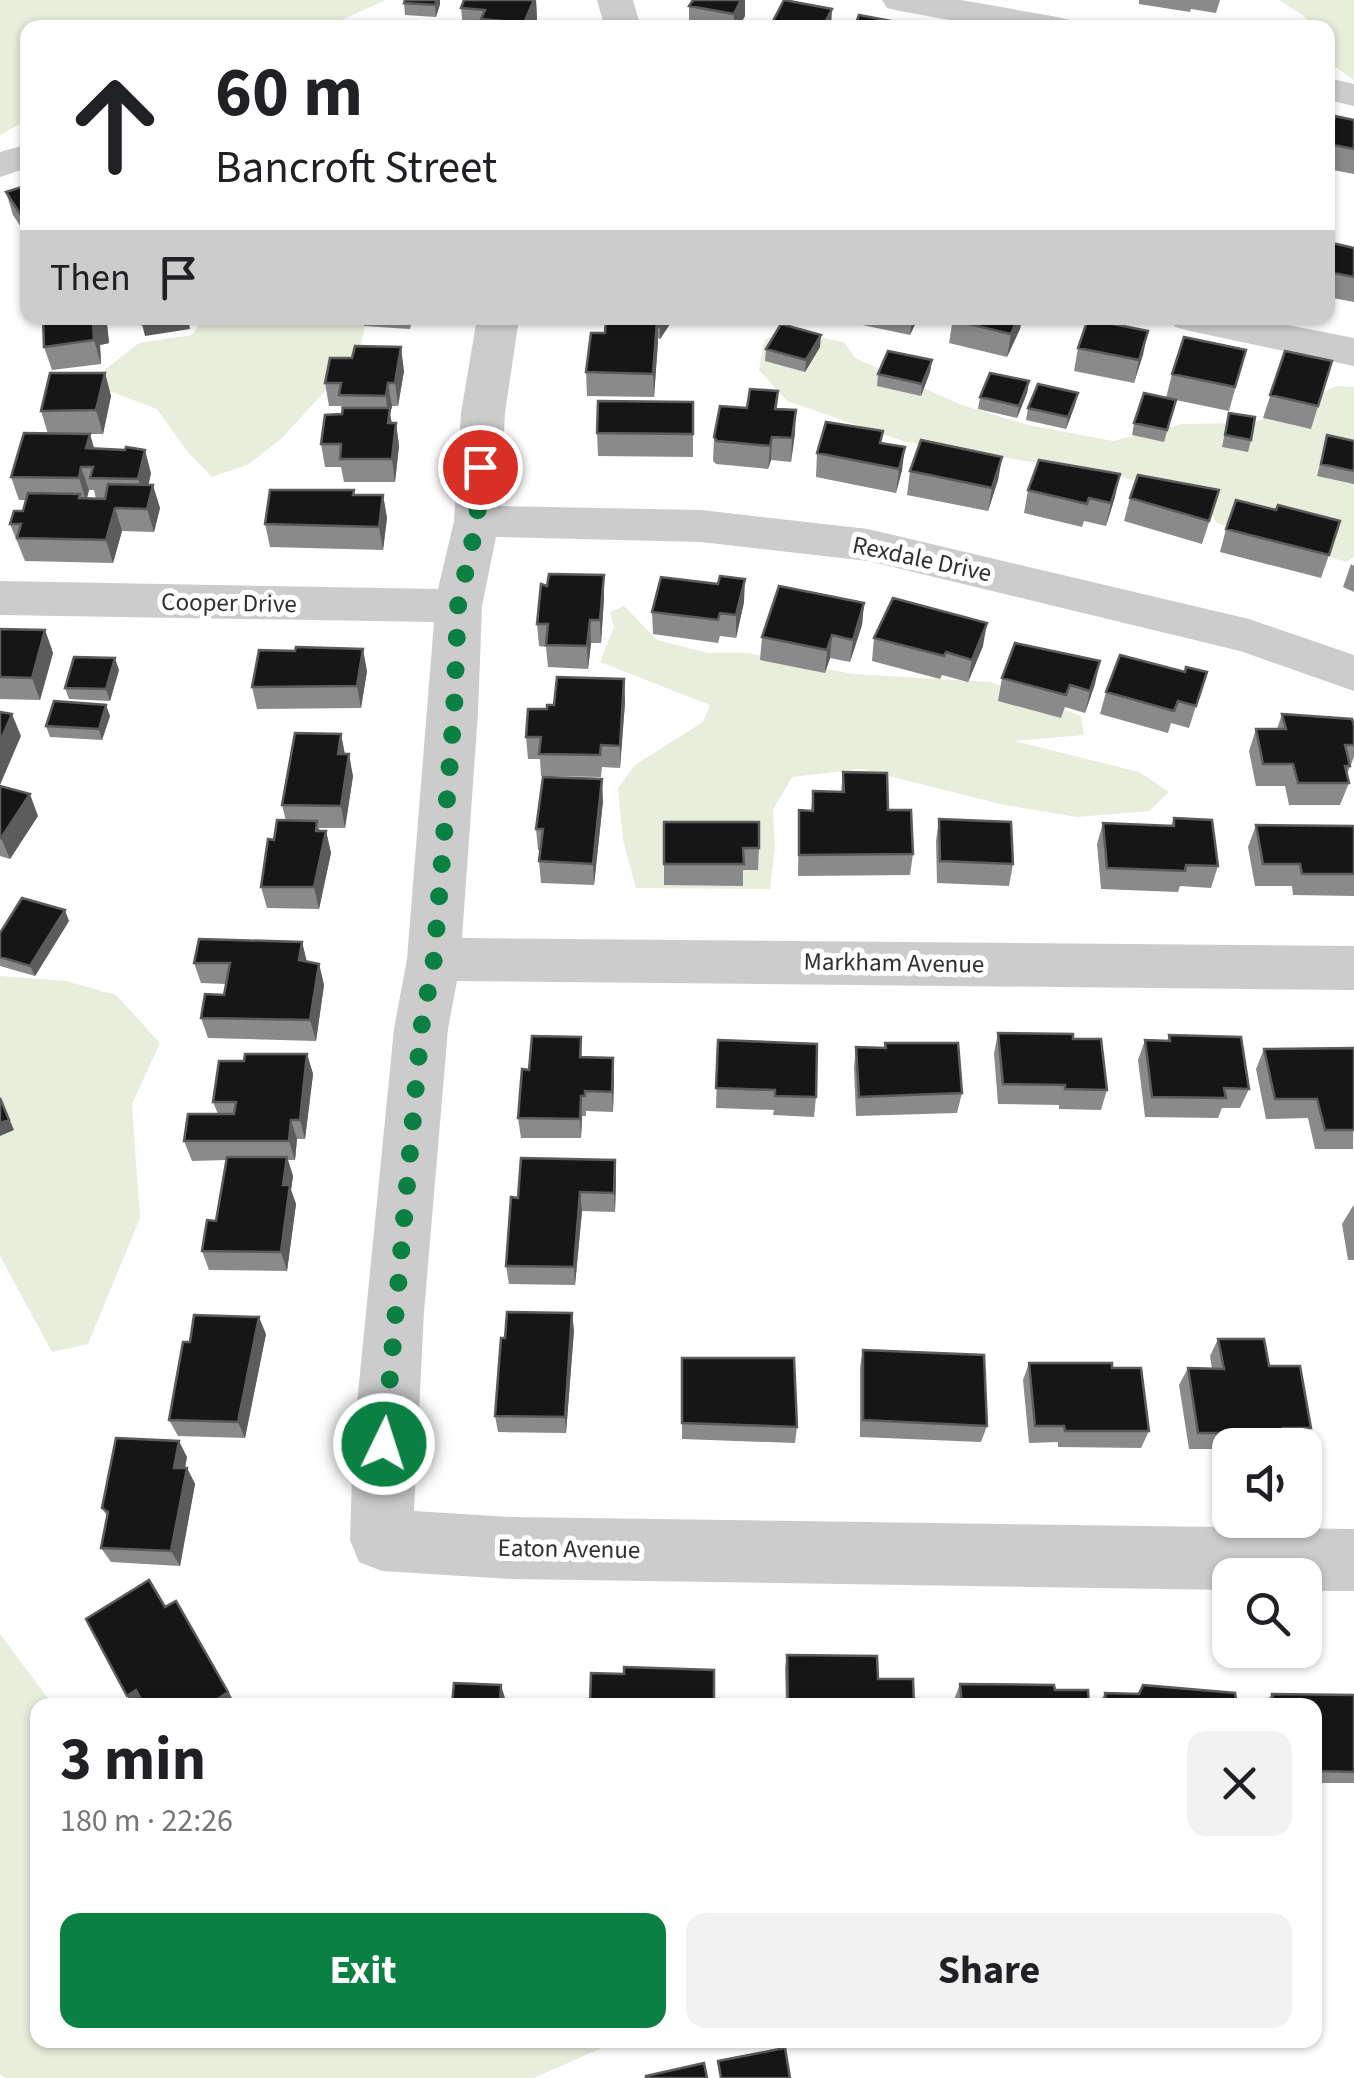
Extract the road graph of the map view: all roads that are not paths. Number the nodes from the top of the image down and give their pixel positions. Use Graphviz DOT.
graph roads {
  1 [pos="900,0"];
  2 [pos="1015,20"];
  3 [pos="497,325"];
  4 [pos="1224,325"];
  5 [pos="1354,352"];
  6 [pos="477,521"];
  7 [pos="0,598"];
  8 [pos="458,606"];
  9 [pos="1354,673"];
  10 [pos="434,959"];
  11 [pos="1354,968"];
  12 [pos="1354,1560"];
  1 -- 2 [label="street"];
  3 -- 6 [label="street"];
  4 -- 5 [label="street"];
  6 -- 8 [label="street"];
  6 -- 9 [label="street, Rexdale Drive"];
  7 -- 8 [label="street, Cooper Drive"];
  8 -- 10 [label="street"];
  10 -- 11 [label="street, Markham Avenue"];
  10 -- 12 [label="street, Eaton Avenue"];
}
